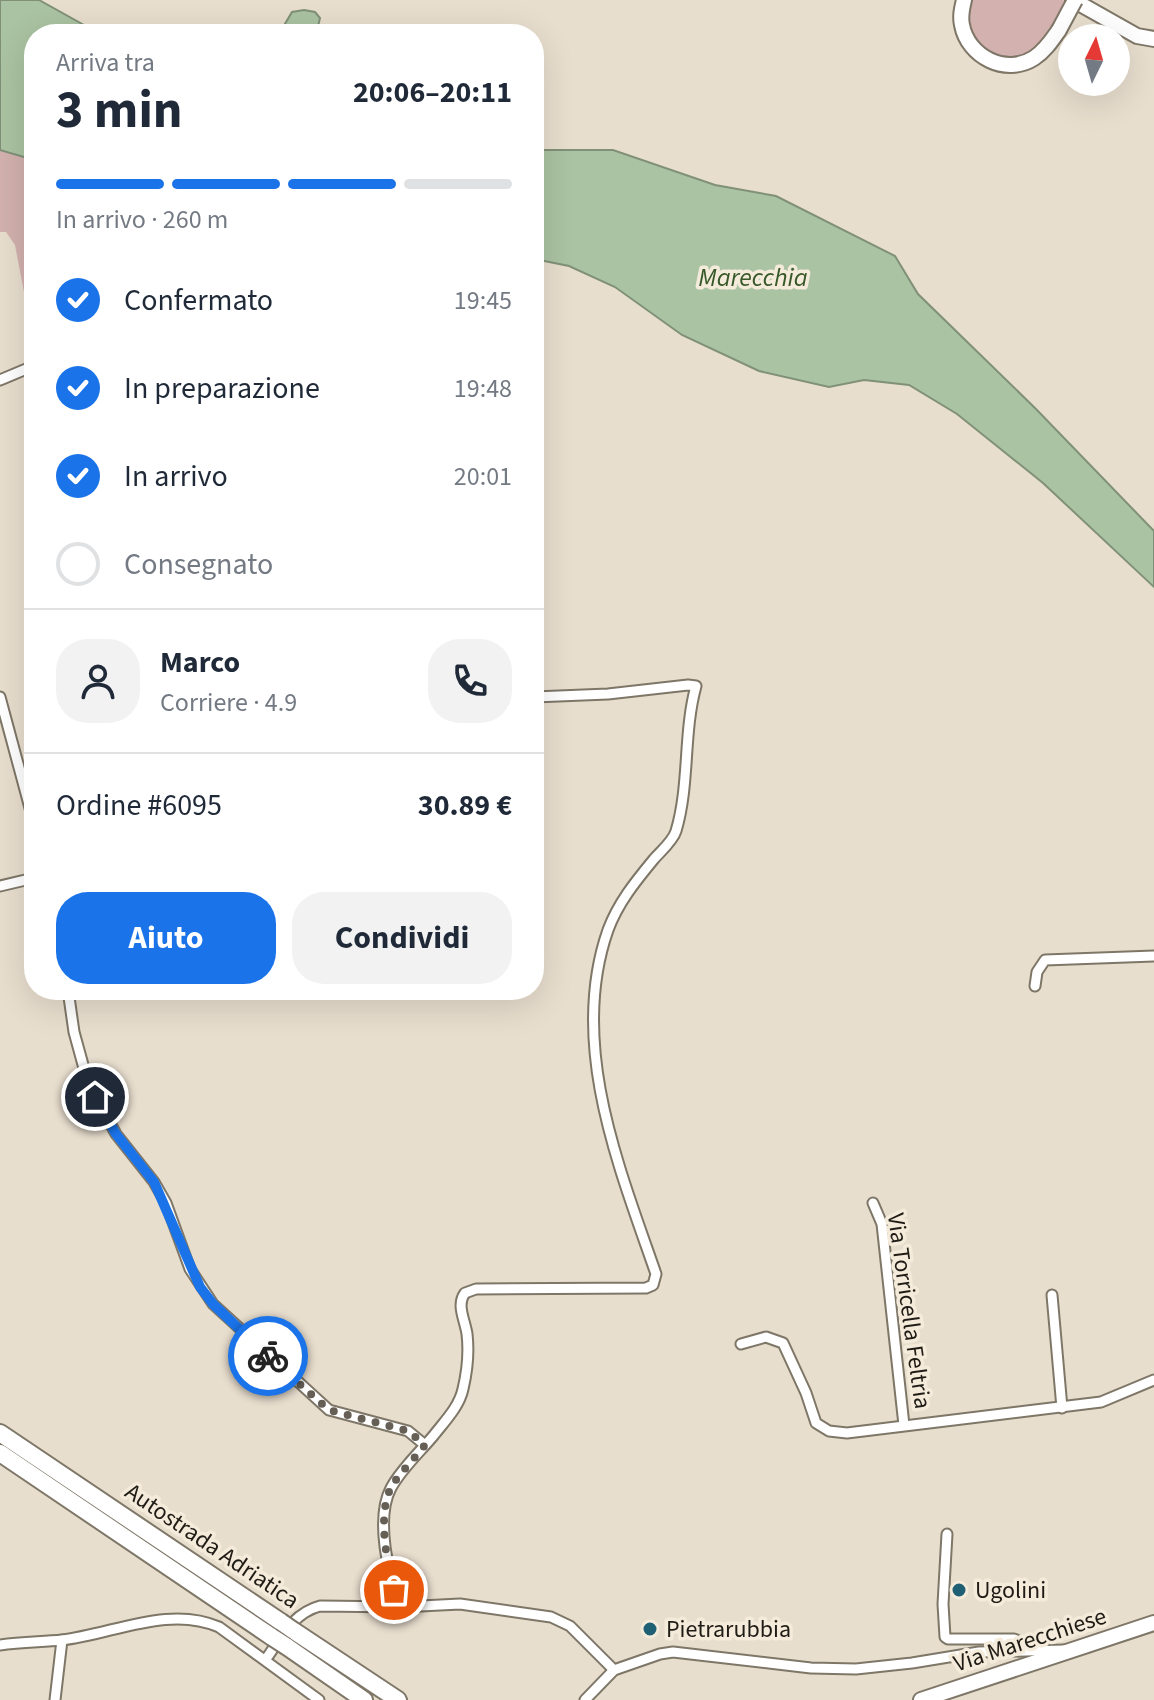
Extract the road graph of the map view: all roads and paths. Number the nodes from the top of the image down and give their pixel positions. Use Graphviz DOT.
graph roads {
  1 [pos="1074,0"];
  2 [pos="1092,0"];
  3 [pos="964,1"];
  4 [pos="1154,37"];
  5 [pos="24,370"];
  6 [pos="0,380"];
  7 [pos="0,697"];
  8 [pos="544,697"];
  9 [pos="24,786"];
  10 [pos="24,880"];
  11 [pos="0,886"];
  12 [pos="1154,956"];
  13 [pos="1035,986"];
  14 [pos="69,1000"];
  15 [pos="873,1203"];
  16 [pos="1052,1295"];
  17 [pos="741,1344"];
  18 [pos="1154,1380"];
  19 [pos="1062,1408"];
  20 [pos="904,1425"];
  21 [pos="0,1433"];
  22 [pos="425,1445"];
  23 [pos="0,1453"];
  24 [pos="947,1534"];
  25 [pos="401,1607"];
  26 [pos="1154,1623"];
  27 [pos="283,1634"];
  28 [pos="62,1640"];
  29 [pos="0,1645"];
  30 [pos="1039,1649"];
  31 [pos="1071,1650"];
  32 [pos="266,1659"];
  33 [pos="614,1670"];
  34 [pos="55,1700"];
  35 [pos="319,1700"];
  36 [pos="364,1700"];
  37 [pos="398,1700"];
  38 [pos="585,1700"];
  39 [pos="921,1700"];
  1 -- 3 [label="main road, bridge"];
  1 -- 4 [label="main road"];
  2 -- 4 [label="main road"];
  5 -- 6 [label="street"];
  7 -- 9 [label="street"];
  8 -- 22 [label="street"];
  10 -- 11 [label="street"];
  12 -- 13 [label="street"];
  14 -- 22 [label="street"];
  15 -- 20 [label="street, Via Torricella Feltria"];
  16 -- 19 [label="street"];
  17 -- 20 [label="street, Via Torricella Feltria"];
  18 -- 19 [label="street, Via Torricella Feltria"];
  19 -- 20 [label="street, Via Torricella Feltria"];
  21 -- 27 [label="highway, Autostrada Adriatica"];
  22 -- 25 [label="street"];
  23 -- 27 [label="highway, Autostrada Adriatica"];
  24 -- 30 [label="street"];
  25 -- 32 [label="street"];
  25 -- 33 [label="street"];
  26 -- 31 [label="main road, Via Marecchiese"];
  27 -- 36 [label="highway, Autostrada Adriatica"];
  27 -- 37 [label="highway, Autostrada Adriatica"];
  28 -- 29 [label="street"];
  28 -- 32 [label="street"];
  28 -- 34 [label="street"];
  30 -- 31 [label="street"];
  30 -- 33 [label="street"];
  31 -- 39 [label="main road, Via Marecchiese"];
  32 -- 35 [label="street"];
  33 -- 38 [label="street"];
}
